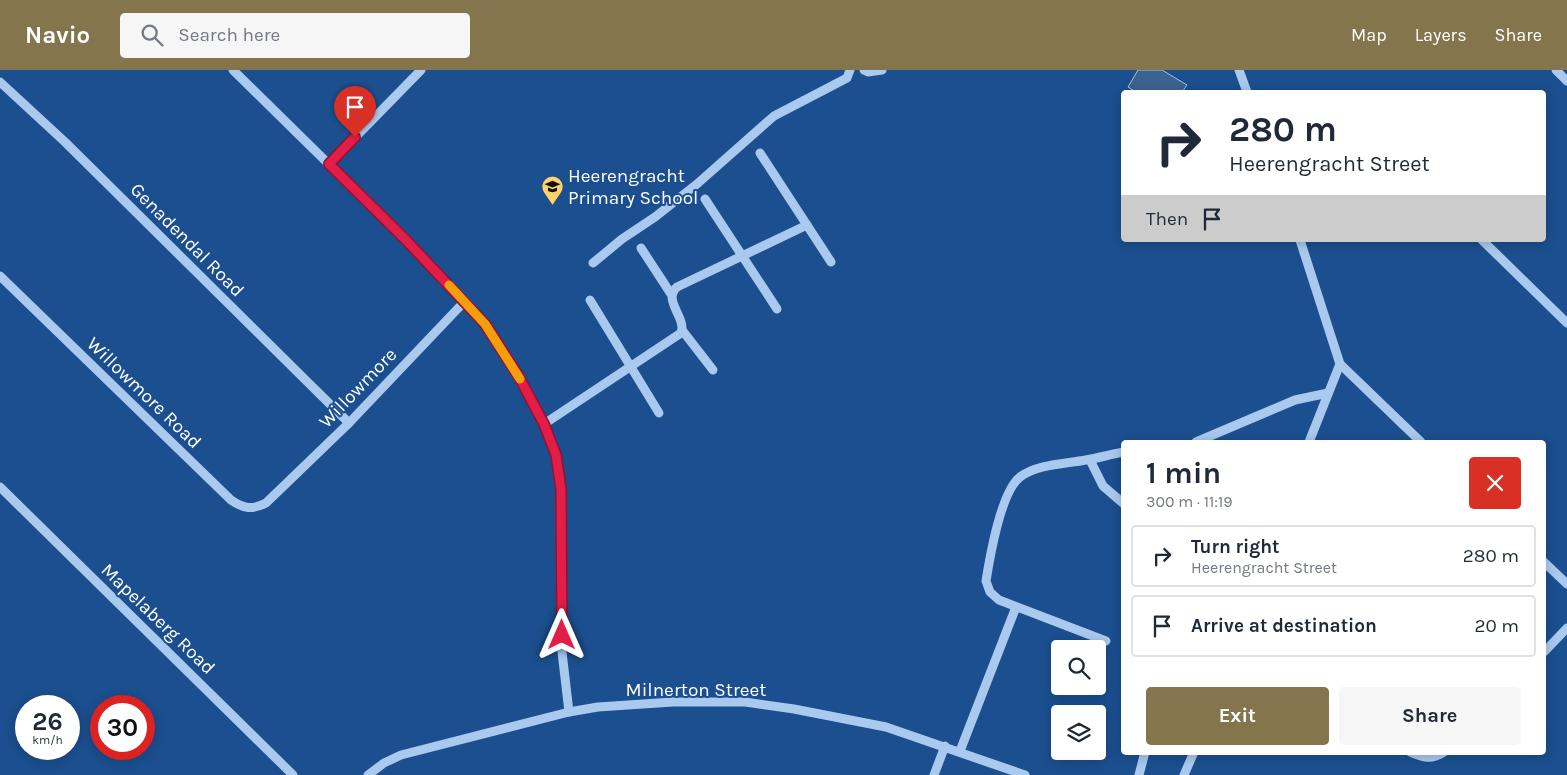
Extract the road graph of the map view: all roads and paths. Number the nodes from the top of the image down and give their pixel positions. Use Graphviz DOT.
graph roads {
  1 [pos="233,70"];
  2 [pos="421,70"];
  3 [pos="850,70"];
  4 [pos="864,70"];
  5 [pos="882,70"];
  6 [pos="1241,70"];
  7 [pos="1556,70"];
  8 [pos="1567,81"];
  9 [pos="0,82"];
  10 [pos="1246,90"];
  11 [pos="760,153"];
  12 [pos="329,164"];
  13 [pos="705,199"];
  14 [pos="807,225"];
  15 [pos="1301,242"];
  16 [pos="1484,242"];
  17 [pos="641,248"];
  18 [pos="742,256"];
  19 [pos="831,262"];
  20 [pos="593,263"];
  21 [pos="0,276"];
  22 [pos="672,294"];
  23 [pos="590,300"];
  24 [pos="465,301"];
  25 [pos="777,309"];
  26 [pos="1567,323"];
  27 [pos="682,330"];
  28 [pos="1340,364"];
  29 [pos="631,366"];
  30 [pos="713,370"];
  31 [pos="1328,393"];
  32 [pos="659,413"];
  33 [pos="348,423"];
  34 [pos="544,424"];
  35 [pos="1201,440"];
  36 [pos="1310,440"];
  37 [pos="1419,440"];
  38 [pos="1121,453"];
  39 [pos="1090,460"];
  40 [pos="0,487"];
  41 [pos="273,496"];
  42 [pos="1121,501"];
  43 [pos="1546,564"];
  44 [pos="1567,584"];
  45 [pos="1016,607"];
  46 [pos="1567,628"];
  47 [pos="1103,640"];
  48 [pos="1546,650"];
  49 [pos="569,712"];
  50 [pos="945,746"];
  51 [pos="960,751"];
  52 [pos="1145,755"];
  53 [pos="1193,755"];
  54 [pos="1418,755"];
  55 [pos="1438,755"];
  56 [pos="293,775"];
  57 [pos="368,775"];
  58 [pos="934,775"];
  59 [pos="1025,775"];
  60 [pos="1139,775"];
  61 [pos="1184,775"];
  1 -- 12 [label="street"];
  2 -- 12 [label="street"];
  3 -- 20 [label="street"];
  4 -- 5 [label="street"];
  6 -- 10 [label="street"];
  7 -- 8 [label="street"];
  9 -- 33 [label="street, Genadendal Road"];
  11 -- 14 [label="street"];
  12 -- 24 [label="street"];
  13 -- 18 [label="street"];
  14 -- 18 [label="street"];
  14 -- 19 [label="street"];
  15 -- 28 [label="street"];
  16 -- 26 [label="street"];
  17 -- 22 [label="street"];
  18 -- 22 [label="street"];
  18 -- 25 [label="street"];
  21 -- 41 [label="street, Willowmore Road"];
  22 -- 27 [label="street"];
  23 -- 29 [label="street"];
  24 -- 33 [label="street, Willowmore"];
  24 -- 34 [label="street"];
  27 -- 29 [label="street"];
  27 -- 30 [label="street"];
  28 -- 31 [label="street"];
  28 -- 37 [label="street"];
  29 -- 32 [label="street"];
  29 -- 34 [label="street"];
  31 -- 35 [label="street"];
  31 -- 36 [label="street"];
  33 -- 41 [label="street, Willowmore"];
  34 -- 49 [label="street"];
  38 -- 39 [label="street"];
  39 -- 42 [label="street"];
  39 -- 45 [label="street"];
  40 -- 56 [label="street, Mapelaberg Road"];
  43 -- 44 [label="street"];
  45 -- 47 [label="street"];
  45 -- 51 [label="street"];
  46 -- 48 [label="street"];
  49 -- 50 [label="street, Milnerton Street"];
  49 -- 57 [label="street, Milnerton Street"];
  50 -- 51 [label="street, Milnerton Street"];
  50 -- 58 [label="street"];
  51 -- 59 [label="street, Milnerton Street"];
  52 -- 60 [label="street"];
  53 -- 61 [label="street"];
  54 -- 55 [label="street"];
}
